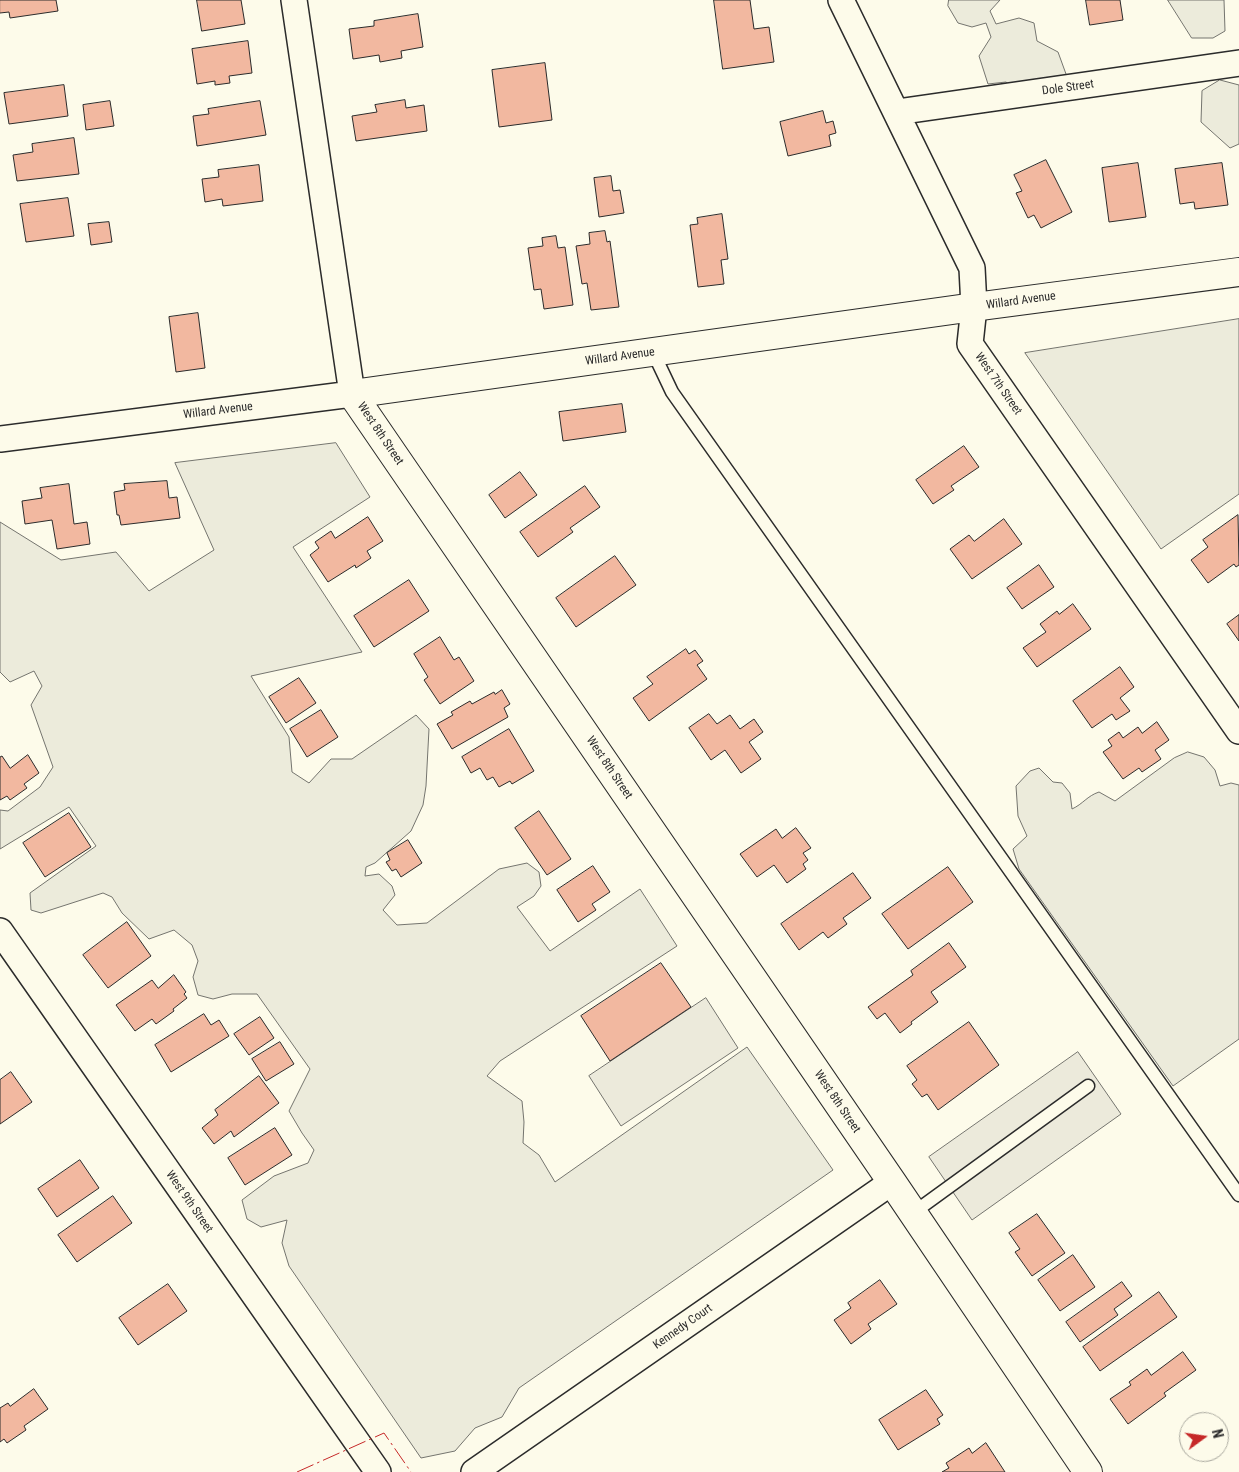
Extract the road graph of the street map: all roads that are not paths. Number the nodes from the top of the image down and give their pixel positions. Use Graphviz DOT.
graph roads {
  1 [pos="294,0"];
  2 [pos="841,0"];
  3 [pos="1239,63"];
  4 [pos="897,112"];
  5 [pos="1239,272"];
  6 [pos="974,307"];
  7 [pos="653,352"];
  8 [pos="352,394"];
  9 [pos="0,439"];
  10 [pos="1239,731"];
  11 [pos="0,931"];
  12 [pos="1088,1086"];
  13 [pos="892,1182"];
  14 [pos="1239,1195"];
  15 [pos="913,1212"];
  16 [pos="378,1472"];
  17 [pos="474,1472"];
  18 [pos="1088,1472"];
  1 -- 8 [label="street, West 8th Street"];
  2 -- 4 [label="street, West 7th Street"];
  3 -- 4 [label="street, Dole Street"];
  4 -- 6 [label="street, West 7th Street"];
  5 -- 6 [label="street, Willard Avenue"];
  6 -- 7 [label="street, Willard Avenue"];
  6 -- 10 [label="street, West 7th Street"];
  7 -- 8 [label="street, Willard Avenue"];
  7 -- 14 [label="lane"];
  8 -- 9 [label="street, Willard Avenue"];
  8 -- 13 [label="street, West 8th Street"];
  11 -- 16 [label="street, West 9th Street"];
  12 -- 15 [label="lane"];
  13 -- 15 [label="street, West 8th Street"];
  13 -- 17 [label="street, Kennedy Court"];
  15 -- 18 [label="street, West 8th Street"];
}
